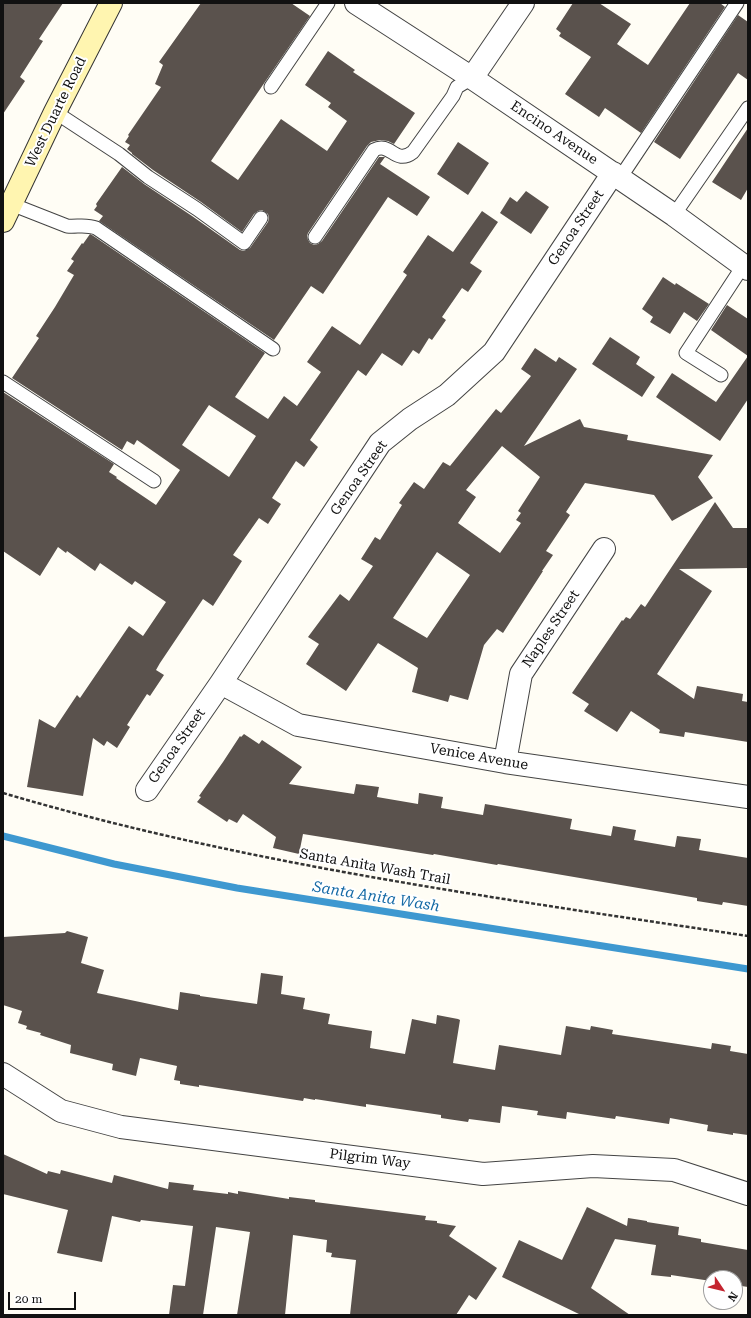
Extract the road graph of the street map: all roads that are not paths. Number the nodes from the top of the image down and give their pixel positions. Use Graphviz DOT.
graph roads {
  1 [pos="111,3"];
  2 [pos="328,3"];
  3 [pos="356,3"];
  4 [pos="523,3"];
  5 [pos="738,3"];
  6 [pos="472,78"];
  7 [pos="271,87"];
  8 [pos="748,108"];
  9 [pos="55,112"];
  10 [pos="616,176"];
  11 [pos="7,213"];
  12 [pos="674,215"];
  13 [pos="261,218"];
  14 [pos="315,237"];
  15 [pos="745,267"];
  16 [pos="272,349"];
  17 [pos="721,375"];
  18 [pos="3,382"];
  19 [pos="154,482"];
  20 [pos="604,548"];
  21 [pos="221,683"];
  22 [pos="505,762"];
  23 [pos="147,790"];
  24 [pos="748,797"];
  25 [pos="3,1074"];
  26 [pos="748,1194"];
  1 -- 9 [label="main road, West Duarte Road"];
  2 -- 7 [label="lane"];
  3 -- 6 [label="street, Encino Avenue"];
  4 -- 6 [label="street"];
  5 -- 10 [label="lane"];
  6 -- 10 [label="street, Encino Avenue"];
  6 -- 14 [label="lane"];
  8 -- 12 [label="lane"];
  9 -- 11 [label="main road, West Duarte Road"];
  9 -- 13 [label="lane"];
  10 -- 12 [label="street, Encino Avenue"];
  10 -- 21 [label="street, Genoa Street"];
  11 -- 16 [label="lane"];
  12 -- 15 [label="street, Encino Avenue"];
  15 -- 17 [label="lane"];
  18 -- 19 [label="lane"];
  20 -- 22 [label="street, Naples Street"];
  21 -- 22 [label="street, Venice Avenue"];
  21 -- 23 [label="street, Genoa Street"];
  22 -- 24 [label="street, Venice Avenue"];
  25 -- 26 [label="street, Pilgrim Way"];
}
